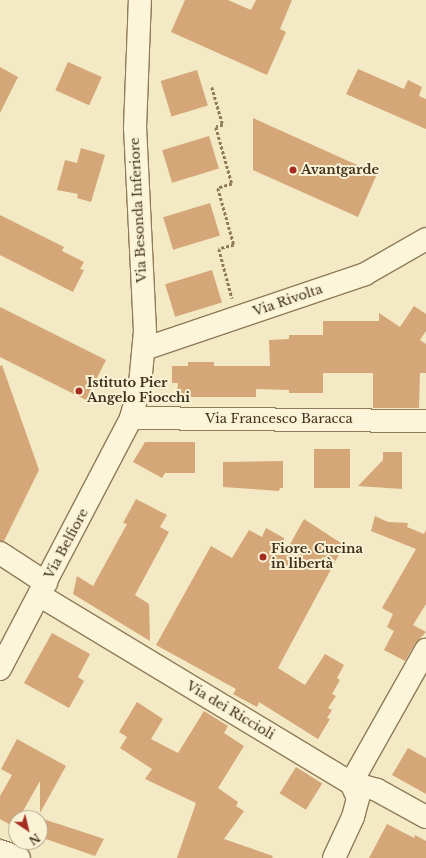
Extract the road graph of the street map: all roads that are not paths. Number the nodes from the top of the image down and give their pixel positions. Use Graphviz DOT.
graph roads {
  1 [pos="140,0"];
  2 [pos="426,239"];
  3 [pos="144,349"];
  4 [pos="131,418"];
  5 [pos="426,421"];
  6 [pos="0,553"];
  7 [pos="43,589"];
  8 [pos="426,650"];
  9 [pos="0,669"];
  10 [pos="351,784"];
  11 [pos="426,817"];
  12 [pos="0,851"];
  13 [pos="19,858"];
  14 [pos="334,858"];
  1 -- 3 [label="street, Via Besonda Inferiore"];
  2 -- 3 [label="street, Via Rivolta"];
  3 -- 4 [label="street, Via Besonda Inferiore"];
  4 -- 5 [label="street, Via Francesco Baracca"];
  4 -- 7 [label="street, Via Belfiore"];
  6 -- 7 [label="street, Via dei Riccioli"];
  7 -- 9 [label="street, Via Belfiore"];
  7 -- 10 [label="street, Via dei Riccioli"];
  8 -- 10 [label="street"];
  10 -- 11 [label="street, Via dei Riccioli"];
  10 -- 14 [label="street"];
  12 -- 13 [label="street"];
}
